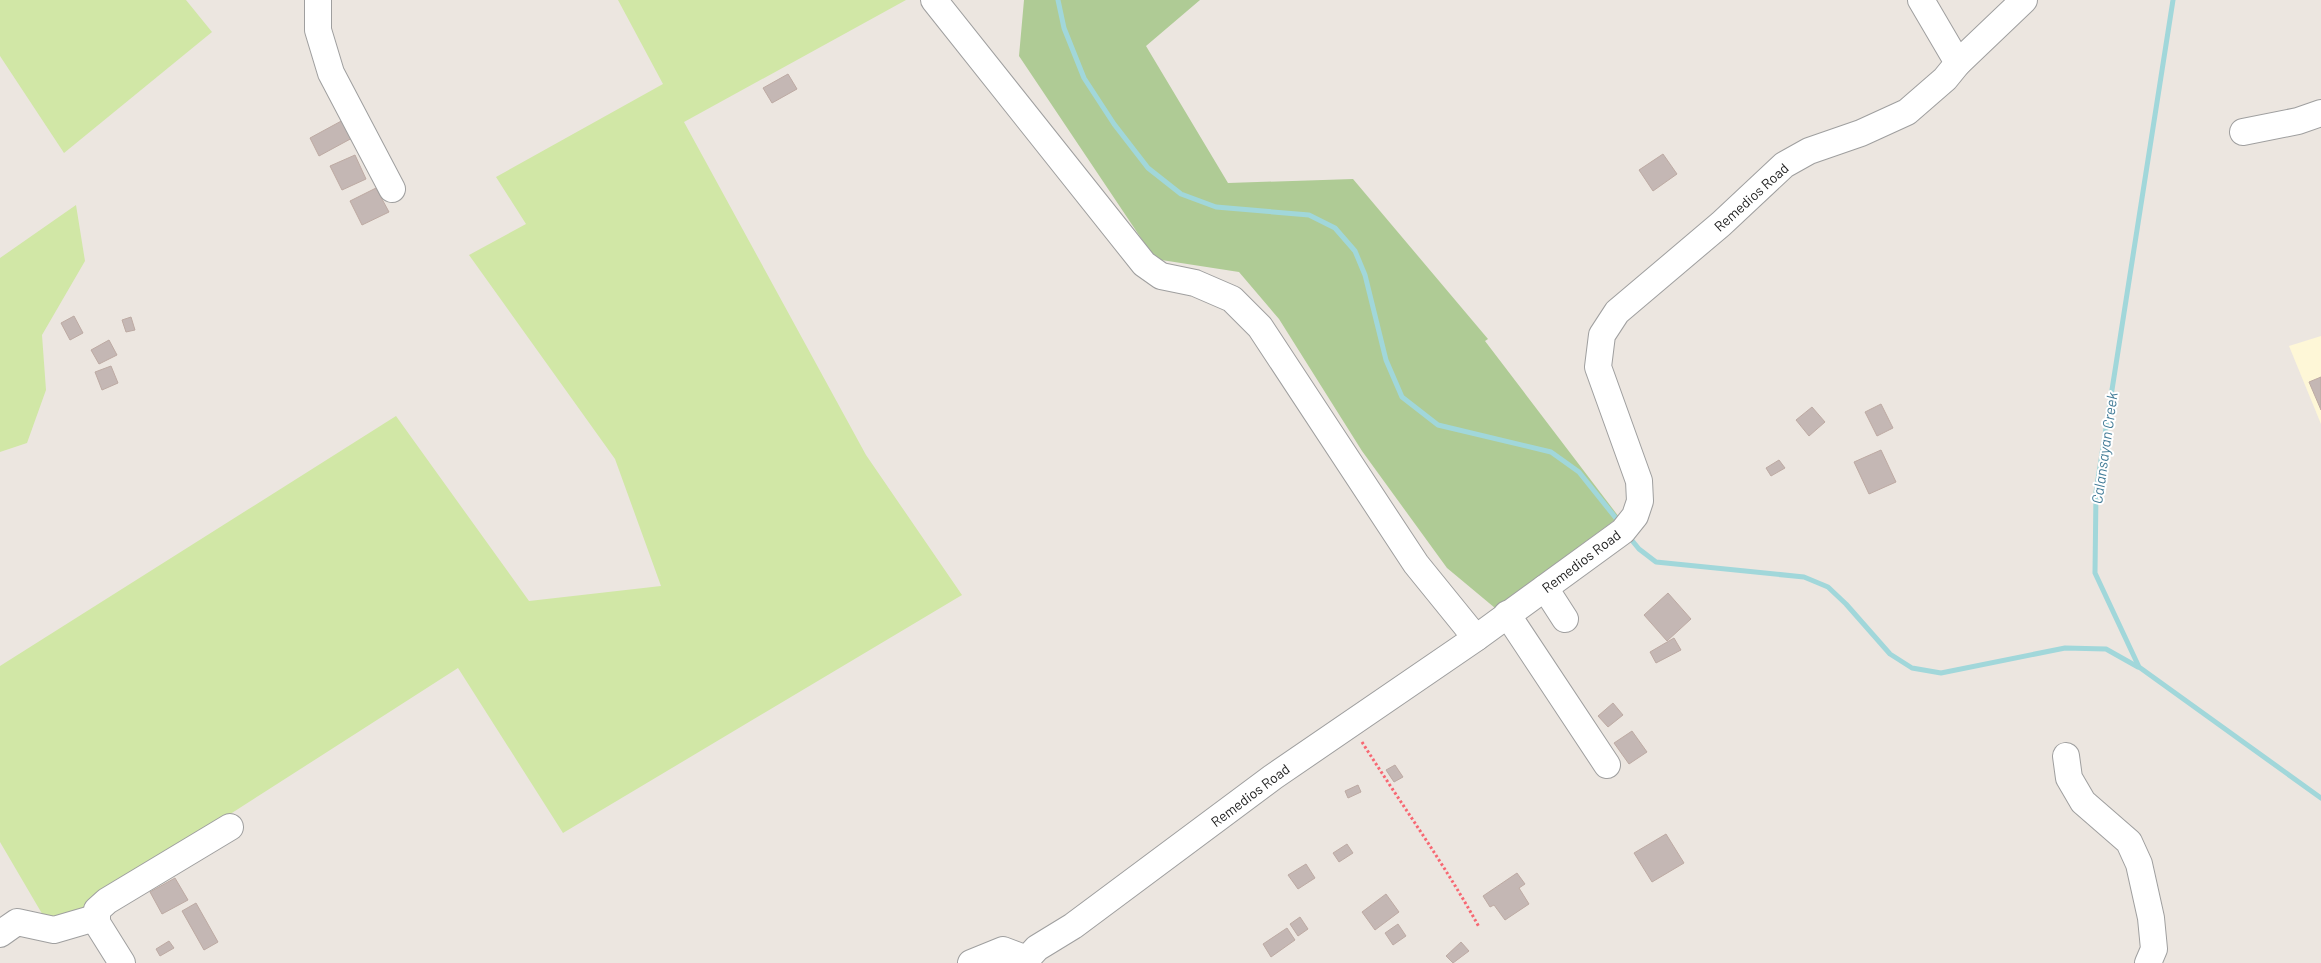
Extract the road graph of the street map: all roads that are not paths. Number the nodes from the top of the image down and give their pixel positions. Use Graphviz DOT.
graph roads {
  1 [pos="318,0"];
  2 [pos="934,0"];
  3 [pos="1921,0"];
  4 [pos="2024,0"];
  5 [pos="1958,63"];
  6 [pos="2321,113"];
  7 [pos="2243,132"];
  8 [pos="392,189"];
  9 [pos="1546,588"];
  10 [pos="1507,614"];
  11 [pos="1565,619"];
  12 [pos="1476,638"];
  13 [pos="2066,756"];
  14 [pos="1607,765"];
  15 [pos="230,827"];
  16 [pos="95,918"];
  17 [pos="0,934"];
  18 [pos="1027,961"];
  19 [pos="122,963"];
  20 [pos="971,963"];
  21 [pos="2148,963"];
  1 -- 8 [label="street"];
  2 -- 12 [label="street"];
  3 -- 5 [label="street"];
  4 -- 5 [label="street, Remedios Road"];
  5 -- 9 [label="street, Remedios Road"];
  6 -- 7 [label="street"];
  9 -- 10 [label="street, Remedios Road"];
  9 -- 11 [label="street"];
  10 -- 12 [label="street, Remedios Road"];
  10 -- 14 [label="street"];
  12 -- 18 [label="street, Remedios Road"];
  13 -- 21 [label="street"];
  15 -- 16 [label="street"];
  16 -- 17 [label="street"];
  16 -- 19 [label="street"];
  18 -- 20 [label="street"];
}
